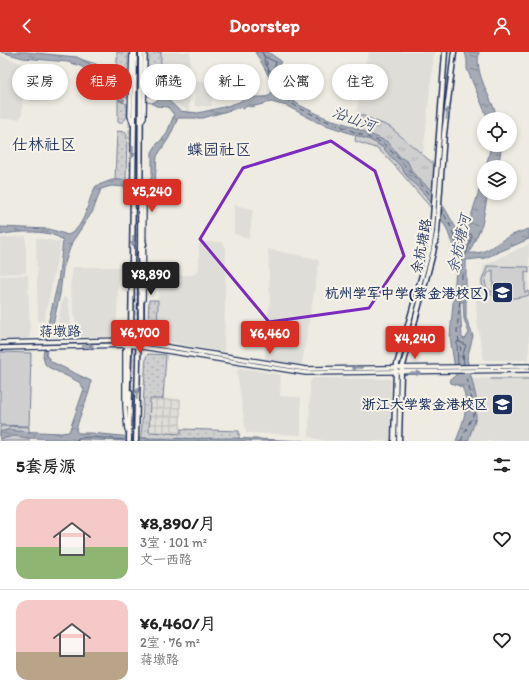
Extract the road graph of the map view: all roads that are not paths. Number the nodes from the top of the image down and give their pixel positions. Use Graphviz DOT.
graph roads {
  1 [pos="132,52"];
  2 [pos="136,52"];
  3 [pos="141,52"];
  4 [pos="145,52"];
  5 [pos="446,52"];
  6 [pos="454,52"];
  7 [pos="134,125"];
  8 [pos="140,125"];
  9 [pos="140,190"];
  10 [pos="140,226"];
  11 [pos="144,244"];
  12 [pos="140,254"];
  13 [pos="141,327"];
  14 [pos="0,343"];
  15 [pos="129,343"];
  16 [pos="39,344"];
  17 [pos="139,344"];
  18 [pos="0,348"];
  19 [pos="529,366"];
  20 [pos="396,368"];
  21 [pos="401,368"];
  22 [pos="499,369"];
  23 [pos="529,370"];
  24 [pos="395,373"];
  25 [pos="400,373"];
  26 [pos="127,404"];
  27 [pos="128,441"];
  28 [pos="136,441"];
  29 [pos="394,441"];
  30 [pos="399,441"];
  1 -- 7 [label="main road"];
  2 -- 7 [label="main road"];
  3 -- 8 [label="main road"];
  4 -- 8 [label="main road"];
  5 -- 20 [label="main road, 余杭塘路"];
  21 -- 6 [label="main road, 余杭塘路, one-way"];
  7 -- 15 [label="main road, one-way"];
  8 -- 9 [label="main road"];
  9 -- 10 [label="main road"];
  9 -- 11 [label="main road"];
  10 -- 11 [label="main road"];
  10 -- 12 [label="main road"];
  11 -- 17 [label="main road"];
  12 -- 13 [label="highway"];
  12 -- 17 [label="main road"];
  14 -- 16 [label="main road, 蒋墩路"];
  15 -- 16 [label="main road, 蒋墩路"];
  16 -- 15 [label="main road, 蒋墩路, one-way"];
  15 -- 17 [label="main road, 蒋墩路"];
  15 -- 26 [label="highway"];
  15 -- 27 [label="main road"];
  16 -- 18 [label="main road, 蒋墩路"];
  20 -- 17 [label="main road, 蒋墩路, one-way"];
  17 -- 24 [label="main road, 蒋墩路"];
  28 -- 17 [label="main road, one-way"];
  19 -- 22 [label="main road"];
  20 -- 21 [label="main road, 蒋墩路"];
  20 -- 24 [label="main road, 余杭塘路"];
  21 -- 22 [label="main road, 蒋墩路"];
  21 -- 25 [label="main road, 余杭塘路"];
  22 -- 23 [label="main road"];
  25 -- 22 [label="main road, 蒋墩路, one-way"];
  24 -- 25 [label="main road, 蒋墩路"];
  24 -- 29 [label="main road, 余杭塘路"];
  25 -- 30 [label="main road, 余杭塘路"];
}
